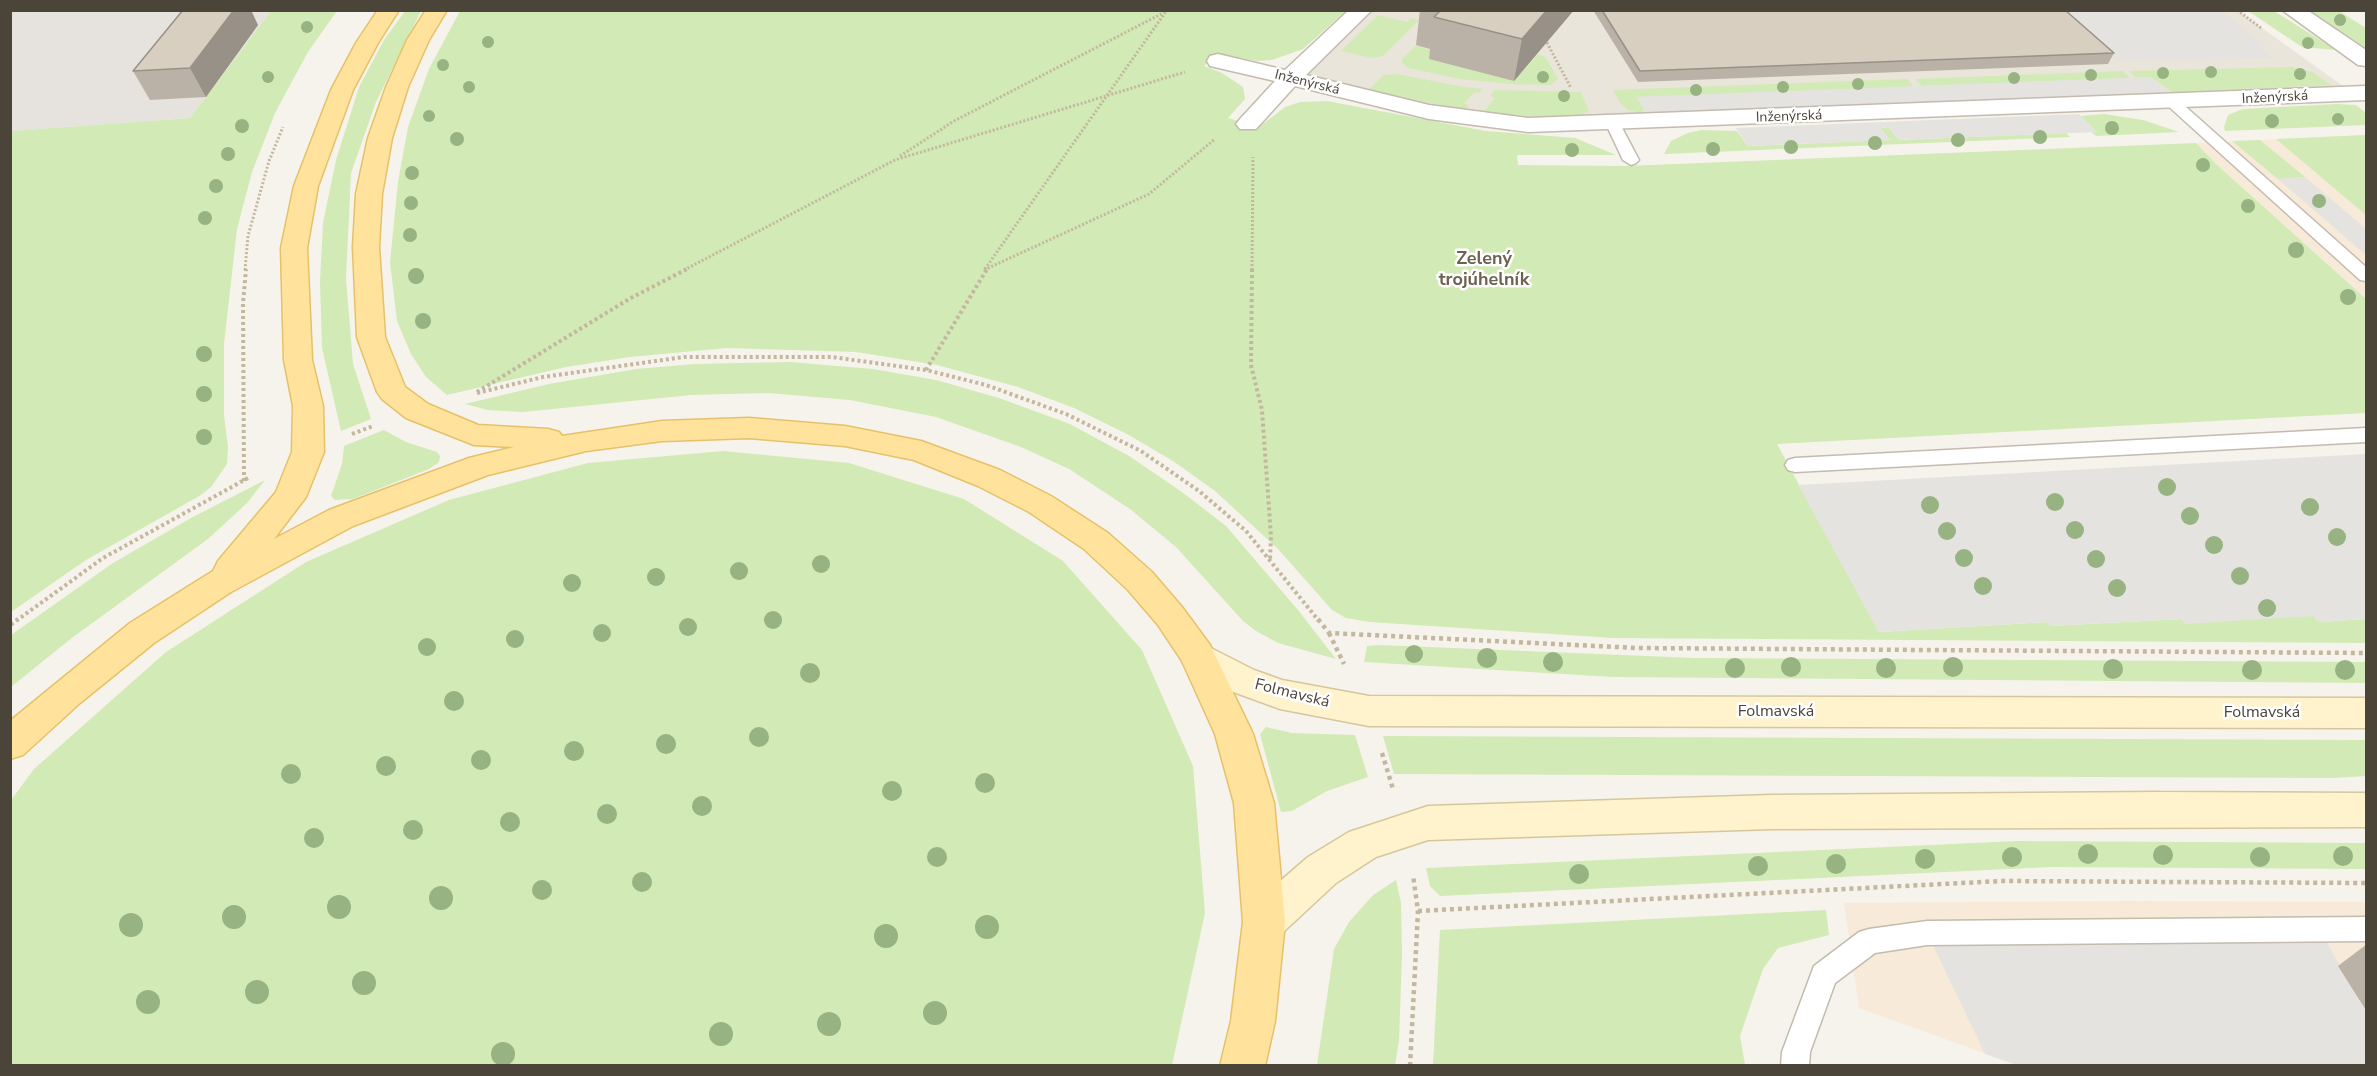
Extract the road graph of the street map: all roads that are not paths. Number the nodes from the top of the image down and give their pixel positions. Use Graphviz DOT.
graph roads {
  1 [pos="389,10"];
  2 [pos="437,10"];
  3 [pos="1362,10"];
  4 [pos="2292,10"];
  5 [pos="2367,60"];
  6 [pos="1218,61"];
  7 [pos="1290,78"];
  8 [pos="2367,93"];
  9 [pos="2172,102"];
  10 [pos="1254,117"];
  11 [pos="1613,124"];
  12 [pos="1631,160"];
  13 [pos="2367,276"];
  14 [pos="2367,435"];
  15 [pos="586,441"];
  16 [pos="1796,465"];
  17 [pos="219,583"];
  18 [pos="1197,655"];
  19 [pos="2367,713"];
  20 [pos="10,744"];
  21 [pos="2367,810"];
  22 [pos="1264,922"];
  23 [pos="2367,929"];
  24 [pos="1242,1065"];
  25 [pos="1795,1065"];
  1 -- 17 [label="main road"];
  2 -- 15 [label="main road"];
  3 -- 7 [label="street"];
  4 -- 5 [label="street"];
  6 -- 7 [label="street, Inženýrská"];
  7 -- 10 [label="street"];
  7 -- 11 [label="street, Inženýrská"];
  8 -- 9 [label="street, Inženýrská"];
  9 -- 11 [label="street, Inženýrská"];
  9 -- 13 [label="lane"];
  11 -- 12 [label="lane"];
  14 -- 16 [label="lane"];
  15 -- 17 [label="main road"];
  15 -- 18 [label="main road"];
  17 -- 20 [label="main road"];
  18 -- 19 [label="main road, Folmavská"];
  18 -- 22 [label="main road"];
  21 -- 22 [label="main road"];
  22 -- 24 [label="main road"];
  23 -- 25 [label="lane"];
}
